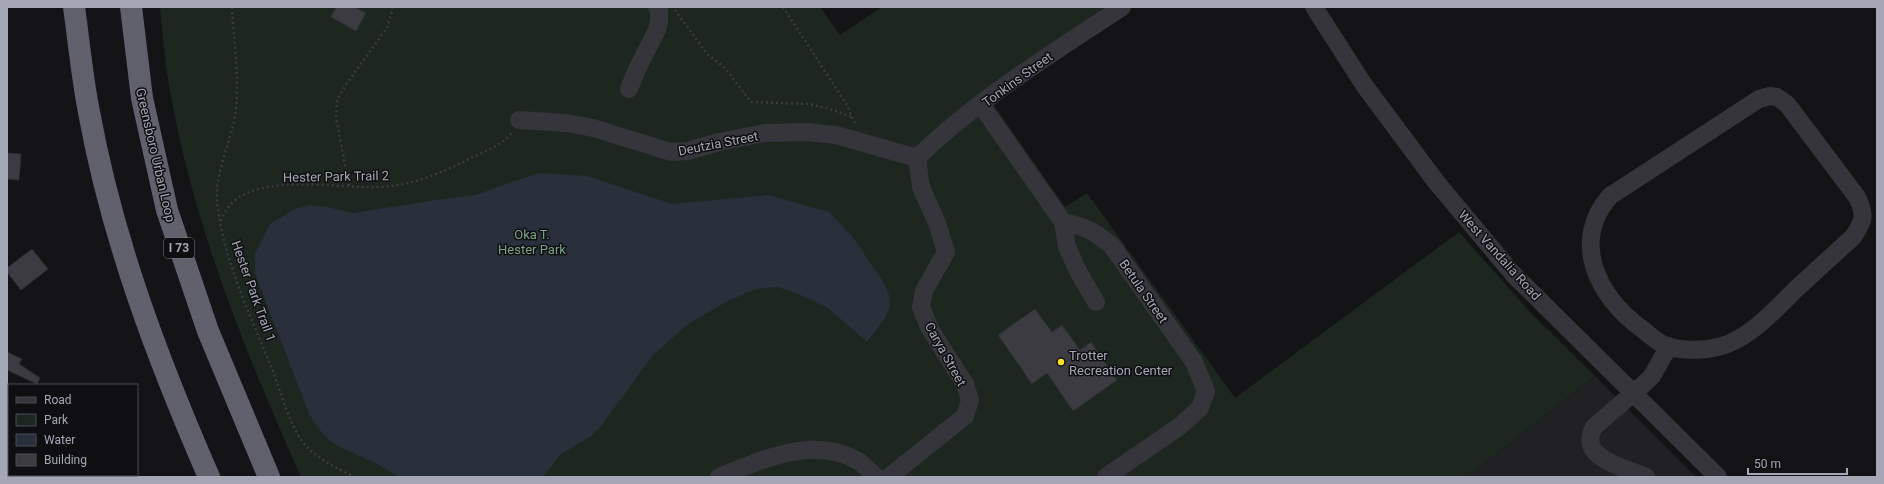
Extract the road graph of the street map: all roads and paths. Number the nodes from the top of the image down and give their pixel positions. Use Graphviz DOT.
graph roads {
  1 [pos="74,7"];
  2 [pos="131,7"];
  3 [pos="232,7"];
  4 [pos="394,7"];
  5 [pos="657,7"];
  6 [pos="673,7"];
  7 [pos="783,7"];
  8 [pos="1122,7"];
  9 [pos="1314,7"];
  10 [pos="629,89"];
  11 [pos="981,105"];
  12 [pos="519,120"];
  13 [pos="917,158"];
  14 [pos="349,186"];
  15 [pos="221,222"];
  16 [pos="1063,222"];
  17 [pos="1096,302"];
  18 [pos="1670,346"];
  19 [pos="1633,393"];
  20 [pos="209,477"];
  21 [pos="269,477"];
  22 [pos="355,477"];
  23 [pos="719,477"];
  24 [pos="876,477"];
  25 [pos="889,477"];
  26 [pos="1106,477"];
  27 [pos="1646,477"];
  28 [pos="1718,477"];
  1 -- 20 [label="highway"];
  2 -- 21 [label="highway, Greensboro Urban Loop / I 73"];
  3 -- 15 [label="path, Hester Park Trail 1"];
  4 -- 14 [label="path"];
  5 -- 10 [label="street"];
  6 -- 7 [label="path"];
  8 -- 11 [label="street, Tonkins Street"];
  9 -- 19 [label="street, West Vandalia Road"];
  11 -- 13 [label="street, Tonkins Street"];
  11 -- 16 [label="street"];
  12 -- 13 [label="street, Deutzia Street"];
  12 -- 14 [label="path, Hester Park Trail 2"];
  13 -- 25 [label="street, Carya Street"];
  14 -- 15 [label="path, Hester Park Trail 2"];
  15 -- 22 [label="path, Hester Park Trail 1"];
  16 -- 17 [label="street"];
  16 -- 26 [label="street, Betula Street"];
  18 -- 18 [label="street"];
  18 -- 19 [label="street"];
  19 -- 27 [label="street"];
  19 -- 28 [label="street, West Vandalia Road"];
  23 -- 24 [label="street"];
}
